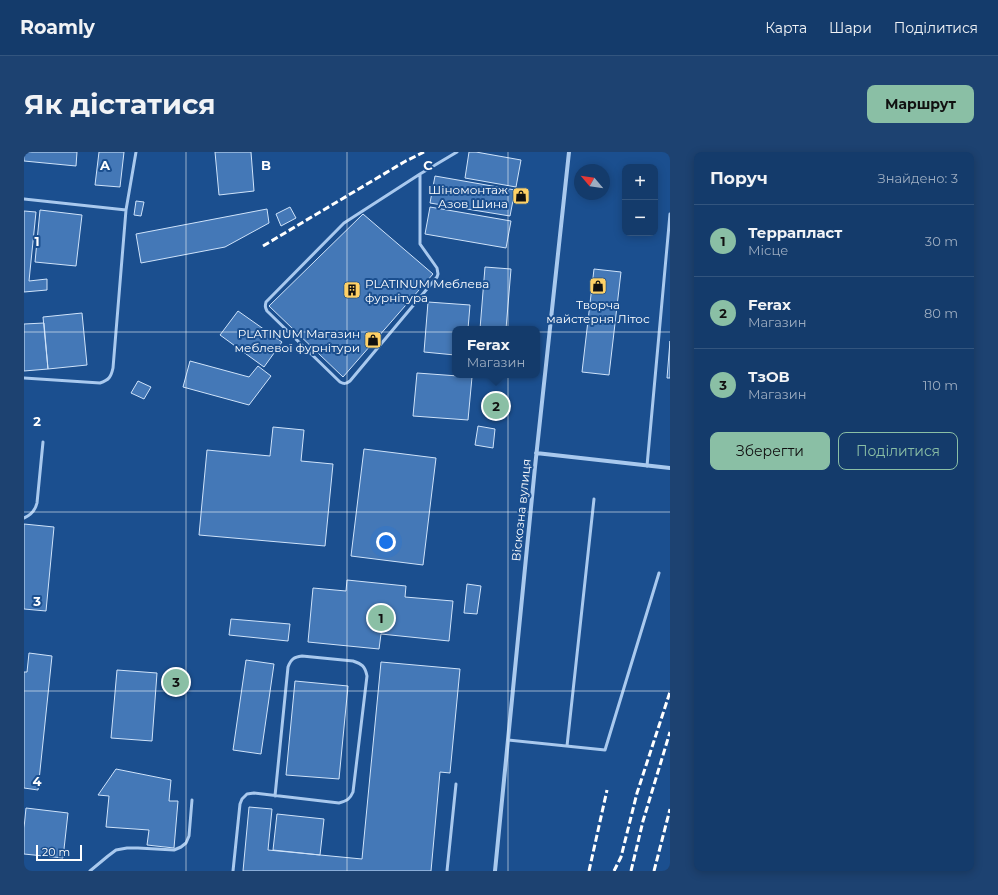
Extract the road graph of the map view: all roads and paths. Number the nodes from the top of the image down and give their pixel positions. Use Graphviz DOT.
graph roads {
  1 [pos="136,152"];
  2 [pos="457,152"];
  3 [pos="569,152"];
  4 [pos="420,174"];
  5 [pos="24,199"];
  6 [pos="126,210"];
  7 [pos="670,214"];
  8 [pos="24,378"];
  9 [pos="43,442"];
  10 [pos="536,453"];
  11 [pos="647,466"];
  12 [pos="670,468"];
  13 [pos="594,499"];
  14 [pos="24,518"];
  15 [pos="659,573"];
  16 [pos="508,740"];
  17 [pos="567,746"];
  18 [pos="456,784"];
  19 [pos="274,796"];
  20 [pos="192,800"];
  21 [pos="90,871"];
  22 [pos="233,871"];
  23 [pos="447,871"];
  24 [pos="495,871"];
  1 -- 6 [label="lane"];
  2 -- 4 [label="lane"];
  3 -- 10 [label="street, Віскозна вулиця"];
  4 -- 4 [label="lane"];
  5 -- 6 [label="lane"];
  6 -- 8 [label="lane"];
  7 -- 11 [label="lane"];
  9 -- 14 [label="lane"];
  10 -- 11 [label="street"];
  10 -- 16 [label="street, Віскозна вулиця"];
  11 -- 12 [label="street"];
  13 -- 17 [label="lane"];
  15 -- 17 [label="lane"];
  16 -- 17 [label="lane"];
  16 -- 24 [label="street, Віскозна вулиця"];
  18 -- 23 [label="lane"];
  19 -- 19 [label="lane"];
  19 -- 22 [label="lane"];
  20 -- 21 [label="lane"];
}
